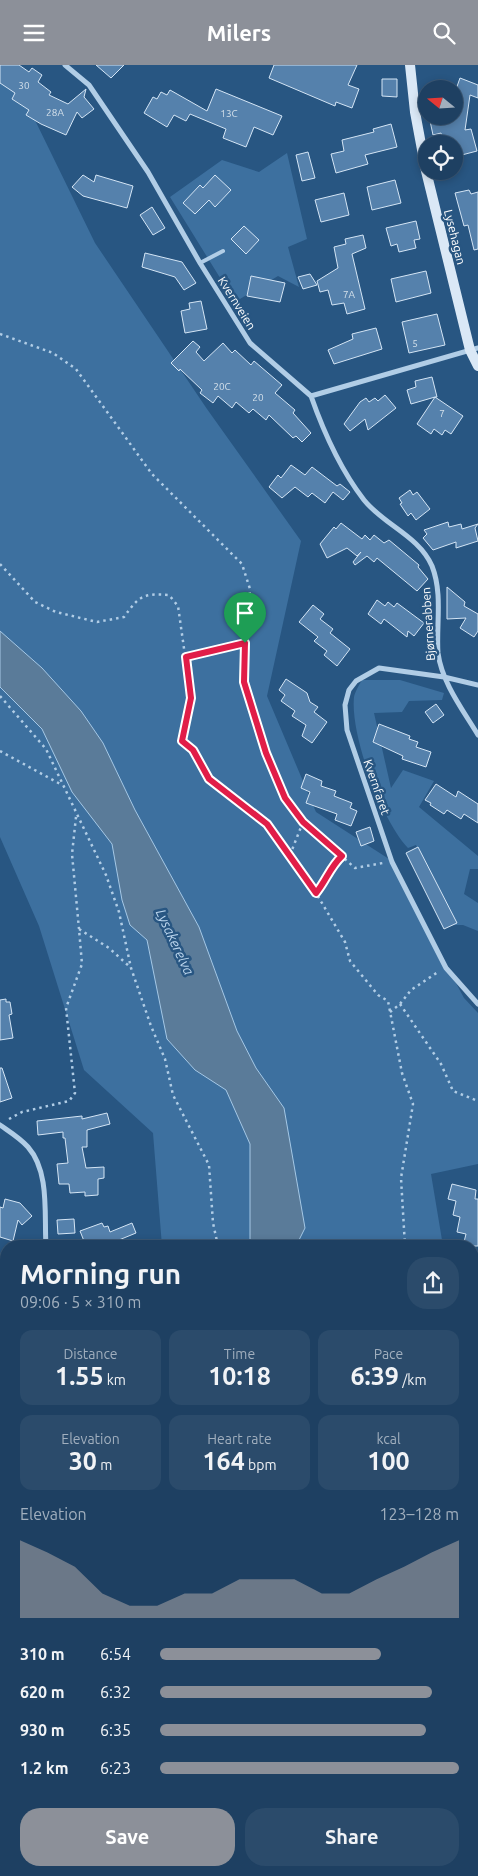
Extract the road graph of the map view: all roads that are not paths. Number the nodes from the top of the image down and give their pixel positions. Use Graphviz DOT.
graph roads {
  1 [pos="65,65"];
  2 [pos="410,65"];
  3 [pos="419,135"];
  4 [pos="428,180"];
  5 [pos="223,251"];
  6 [pos="200,263"];
  7 [pos="474,349"];
  8 [pos="478,366"];
  9 [pos="311,396"];
  10 [pos="444,677"];
  11 [pos="478,685"];
  12 [pos="478,735"];
  13 [pos="478,1004"];
  14 [pos="0,1125"];
  15 [pos="46,1240"];
  1 -- 6 [label="street, Kvernveien"];
  2 -- 3 [label="street, Lysehagan"];
  4 -- 7 [label="street, Lysehagan"];
  5 -- 6 [label="lane"];
  6 -- 9 [label="street, Kvernveien"];
  7 -- 8 [label="street, Lysehagan"];
  7 -- 9 [label="street"];
  9 -- 10 [label="street, Bjørnerabben"];
  10 -- 11 [label="street, Kvernfaret"];
  10 -- 12 [label="street, Bjørnerabben"];
  10 -- 13 [label="street, Kvernfaret"];
  14 -- 15 [label="street"];
}
